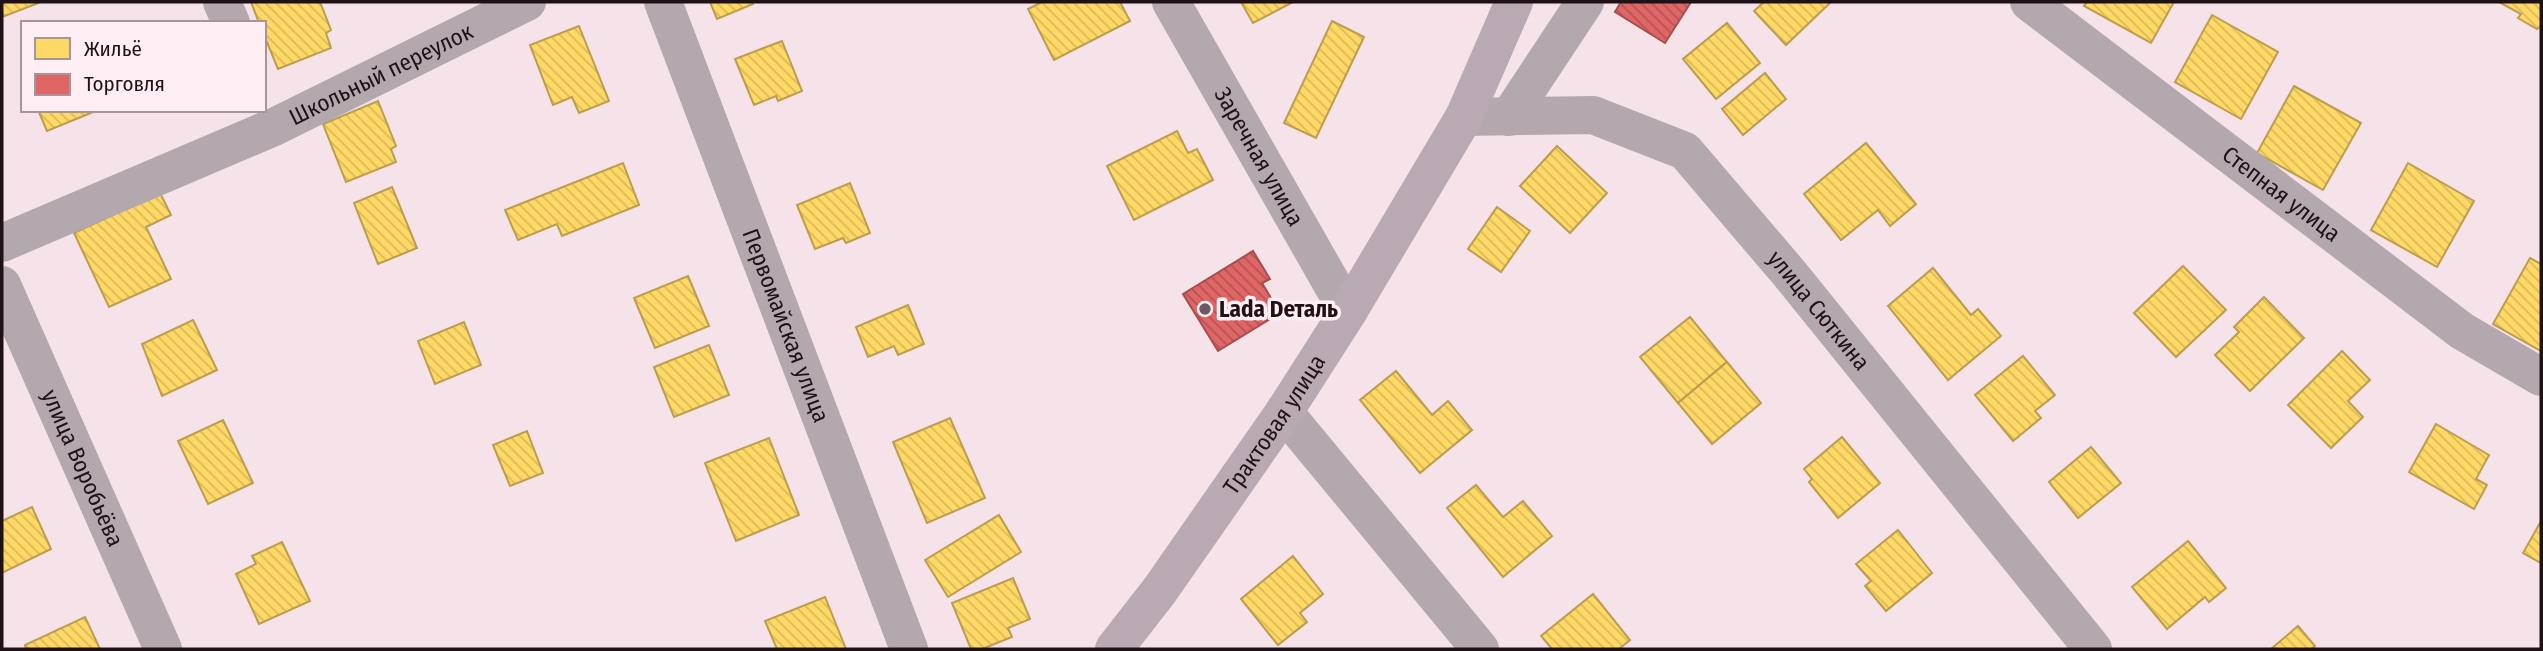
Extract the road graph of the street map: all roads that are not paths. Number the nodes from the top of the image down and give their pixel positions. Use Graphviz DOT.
graph roads {
  1 [pos="222,2"];
  2 [pos="527,2"];
  3 [pos="663,2"];
  4 [pos="1171,2"];
  5 [pos="1514,2"];
  6 [pos="1585,2"];
  7 [pos="2029,2"];
  8 [pos="229,21"];
  9 [pos="269,115"];
  10 [pos="1464,117"];
  11 [pos="1509,117"];
  12 [pos="2,243"];
  13 [pos="2,285"];
  14 [pos="1348,312"];
  15 [pos="2541,377"];
  16 [pos="1284,412"];
  17 [pos="163,649"];
  18 [pos="909,649"];
  19 [pos="1114,649"];
  20 [pos="1480,649"];
  21 [pos="2094,649"];
  1 -- 8 [label="street"];
  2 -- 9 [label="street, Школьный переулок"];
  3 -- 18 [label="street, Первомайская улица"];
  4 -- 14 [label="street, Заречная улица"];
  5 -- 10 [label="main road, Трактовая улица"];
  6 -- 11 [label="street"];
  7 -- 15 [label="street, Степная улица"];
  9 -- 12 [label="street, Школьный переулок"];
  10 -- 11 [label="street, улица Сюткина"];
  10 -- 14 [label="main road, Трактовая улица"];
  11 -- 21 [label="street, улица Сюткина"];
  13 -- 17 [label="street, улица Воробьёва"];
  14 -- 16 [label="main road, Трактовая улица"];
  16 -- 19 [label="main road, Трактовая улица"];
  16 -- 20 [label="street"];
}
